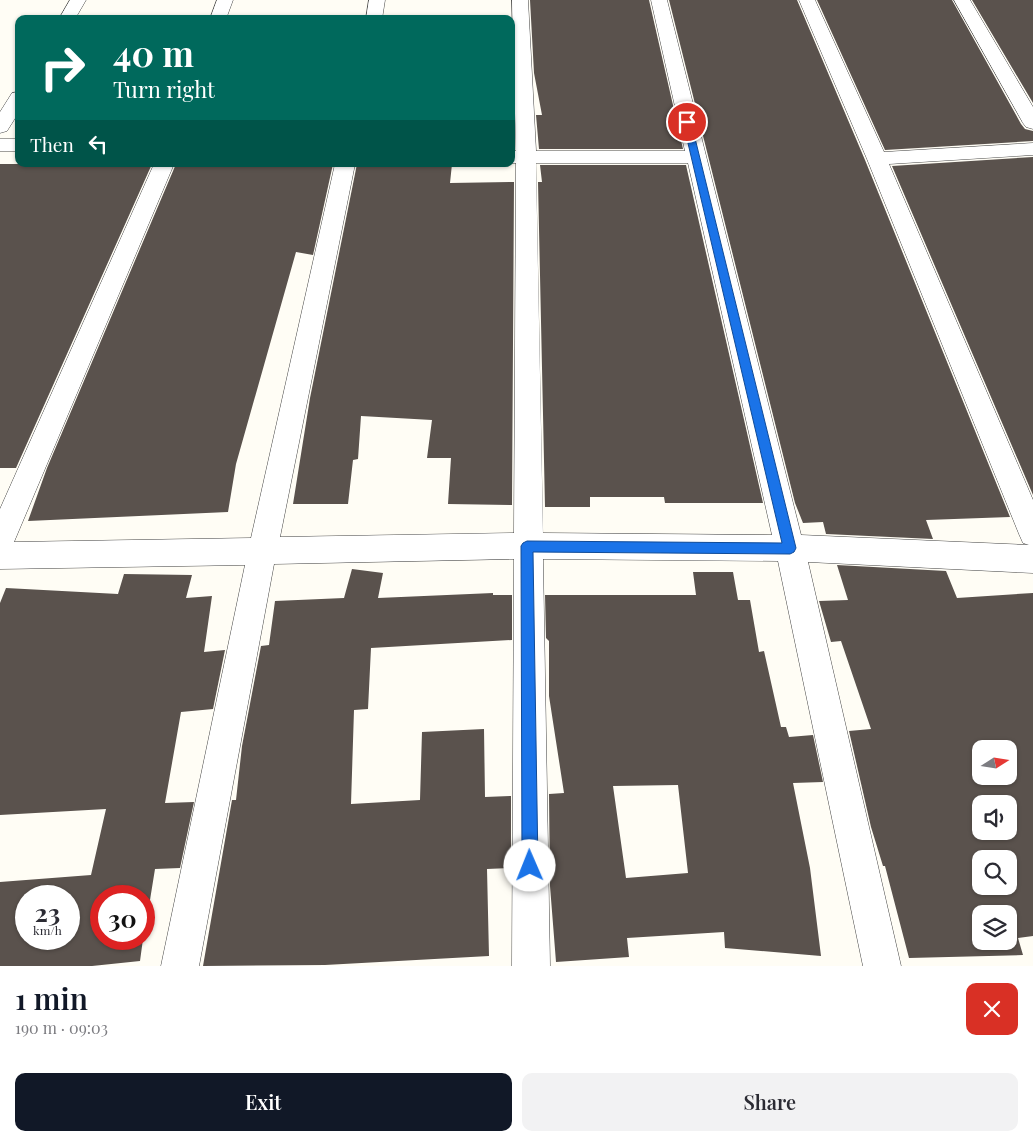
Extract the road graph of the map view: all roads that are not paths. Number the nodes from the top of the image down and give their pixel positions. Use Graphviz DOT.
graph roads {
  1 [pos="78,0"];
  2 [pos="225,0"];
  3 [pos="377,0"];
  4 [pos="520,0"];
  5 [pos="659,0"];
  6 [pos="807,0"];
  7 [pos="962,0"];
  8 [pos="69,15"];
  9 [pos="219,15"];
  10 [pos="375,15"];
  11 [pos="15,103"];
  12 [pos="1033,123"];
  13 [pos="0,127"];
  14 [pos="0,145"];
  15 [pos="15,145"];
  16 [pos="1033,149"];
  17 [pos="696,156"];
  18 [pos="519,157"];
  19 [pos="877,159"];
  20 [pos="163,167"];
  21 [pos="344,167"];
  22 [pos="1033,534"];
  23 [pos="0,541"];
  24 [pos="527,546"];
  25 [pos="790,548"];
  26 [pos="262,552"];
  27 [pos="0,556"];
  28 [pos="1033,559"];
  29 [pos="180,966"];
  30 [pos="531,966"];
  31 [pos="882,966"];
  1 -- 8 [label="street"];
  2 -- 9 [label="street"];
  3 -- 10 [label="street"];
  4 -- 18 [label="street"];
  5 -- 17 [label="street"];
  6 -- 19 [label="street"];
  7 -- 12 [label="street"];
  11 -- 13 [label="street"];
  14 -- 15 [label="street"];
  16 -- 19 [label="street"];
  17 -- 18 [label="street"];
  17 -- 25 [label="street"];
  18 -- 24 [label="street"];
  19 -- 22 [label="street"];
  20 -- 23 [label="street"];
  21 -- 26 [label="street"];
  24 -- 25 [label="street"];
  24 -- 26 [label="street"];
  24 -- 30 [label="street"];
  25 -- 28 [label="street"];
  25 -- 31 [label="street"];
  26 -- 27 [label="street"];
  26 -- 29 [label="street"];
}
